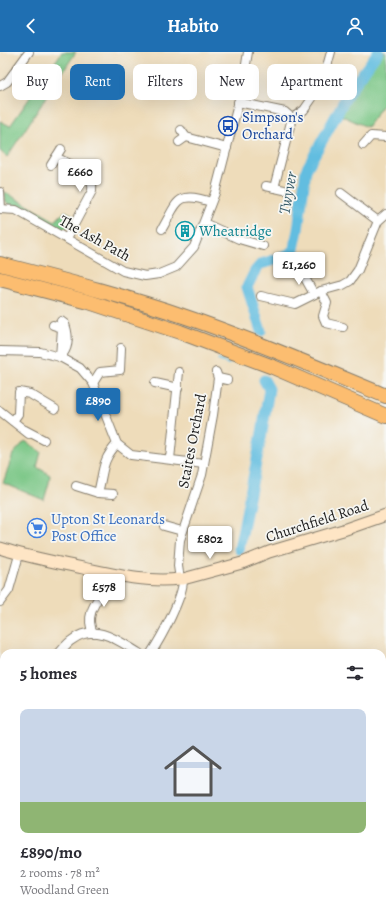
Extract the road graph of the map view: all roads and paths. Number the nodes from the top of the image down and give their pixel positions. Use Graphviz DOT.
graph roads {
  1 [pos="29,52"];
  2 [pos="248,52"];
  3 [pos="331,52"];
  4 [pos="0,86"];
  5 [pos="238,102"];
  6 [pos="292,118"];
  7 [pos="181,130"];
  8 [pos="186,137"];
  9 [pos="386,137"];
  10 [pos="179,142"];
  11 [pos="363,145"];
  12 [pos="227,148"];
  13 [pos="61,149"];
  14 [pos="56,157"];
  15 [pos="51,165"];
  16 [pos="284,190"];
  17 [pos="0,192"];
  18 [pos="344,198"];
  19 [pos="211,202"];
  20 [pos="0,209"];
  21 [pos="386,214"];
  22 [pos="378,220"];
  23 [pos="204,223"];
  24 [pos="162,229"];
  25 [pos="67,238"];
  26 [pos="263,246"];
  27 [pos="0,264"];
  28 [pos="296,269"];
  29 [pos="0,279"];
  30 [pos="317,292"];
  31 [pos="261,296"];
  32 [pos="57,323"];
  33 [pos="343,328"];
  34 [pos="121,348"];
  35 [pos="0,351"];
  36 [pos="60,358"];
  37 [pos="179,372"];
  38 [pos="227,380"];
  39 [pos="154,382"];
  40 [pos="93,383"];
  41 [pos="178,388"];
  42 [pos="386,396"];
  43 [pos="55,409"];
  44 [pos="0,411"];
  45 [pos="386,416"];
  46 [pos="13,421"];
  47 [pos="44,440"];
  48 [pos="117,444"];
  49 [pos="170,459"];
  50 [pos="204,464"];
  51 [pos="76,486"];
  52 [pos="98,492"];
  53 [pos="113,494"];
  54 [pos="386,515"];
  55 [pos="164,526"];
  56 [pos="182,531"];
  57 [pos="0,548"];
  58 [pos="20,555"];
  59 [pos="182,579"];
  60 [pos="94,584"];
  61 [pos="0,602"];
  62 [pos="93,633"];
  63 [pos="60,649"];
  64 [pos="133,649"];
  65 [pos="154,649"];
  1 -- 4 [label="street"];
  2 -- 5 [label="street, The Ash Path"];
  3 -- 6 [label="street"];
  5 -- 6 [label="street"];
  5 -- 12 [label="street, The Ash Path"];
  6 -- 16 [label="street"];
  7 -- 8 [label="street"];
  8 -- 10 [label="street"];
  8 -- 12 [label="street"];
  9 -- 11 [label="street"];
  12 -- 19 [label="street, The Ash Path"];
  13 -- 14 [label="street"];
  14 -- 15 [label="street"];
  14 -- 25 [label="street"];
  17 -- 20 [label="street"];
  18 -- 22 [label="street"];
  19 -- 23 [label="street, The Ash Path"];
  19 -- 24 [label="street"];
  20 -- 25 [label="street, The Ash Path"];
  21 -- 22 [label="street"];
  22 -- 30 [label="street"];
  23 -- 25 [label="street, The Ash Path"];
  23 -- 26 [label="street"];
  27 -- 42 [label="highway"];
  28 -- 30 [label="street"];
  29 -- 45 [label="highway"];
  30 -- 31 [label="street"];
  30 -- 33 [label="street"];
  32 -- 36 [label="street"];
  34 -- 40 [label="street"];
  35 -- 36 [label="street"];
  36 -- 40 [label="street"];
  37 -- 41 [label="street"];
  38 -- 50 [label="street, Staites Orchard"];
  39 -- 41 [label="street"];
  40 -- 48 [label="street"];
  41 -- 49 [label="street"];
  43 -- 46 [label="street"];
  44 -- 46 [label="street"];
  46 -- 47 [label="street"];
  48 -- 49 [label="street"];
  48 -- 52 [label="street"];
  49 -- 50 [label="street"];
  50 -- 56 [label="street, Staites Orchard"];
  51 -- 52 [label="street"];
  52 -- 53 [label="street"];
  54 -- 59 [label="street, Churchfield Road"];
  55 -- 56 [label="street"];
  56 -- 59 [label="street, Staites Orchard"];
  57 -- 58 [label="street, Churchfield Road"];
  58 -- 59 [label="street, Churchfield Road"];
  58 -- 61 [label="street"];
  59 -- 65 [label="street, Staites Orchard"];
  60 -- 62 [label="street"];
  62 -- 63 [label="street"];
  62 -- 64 [label="street"];
}
